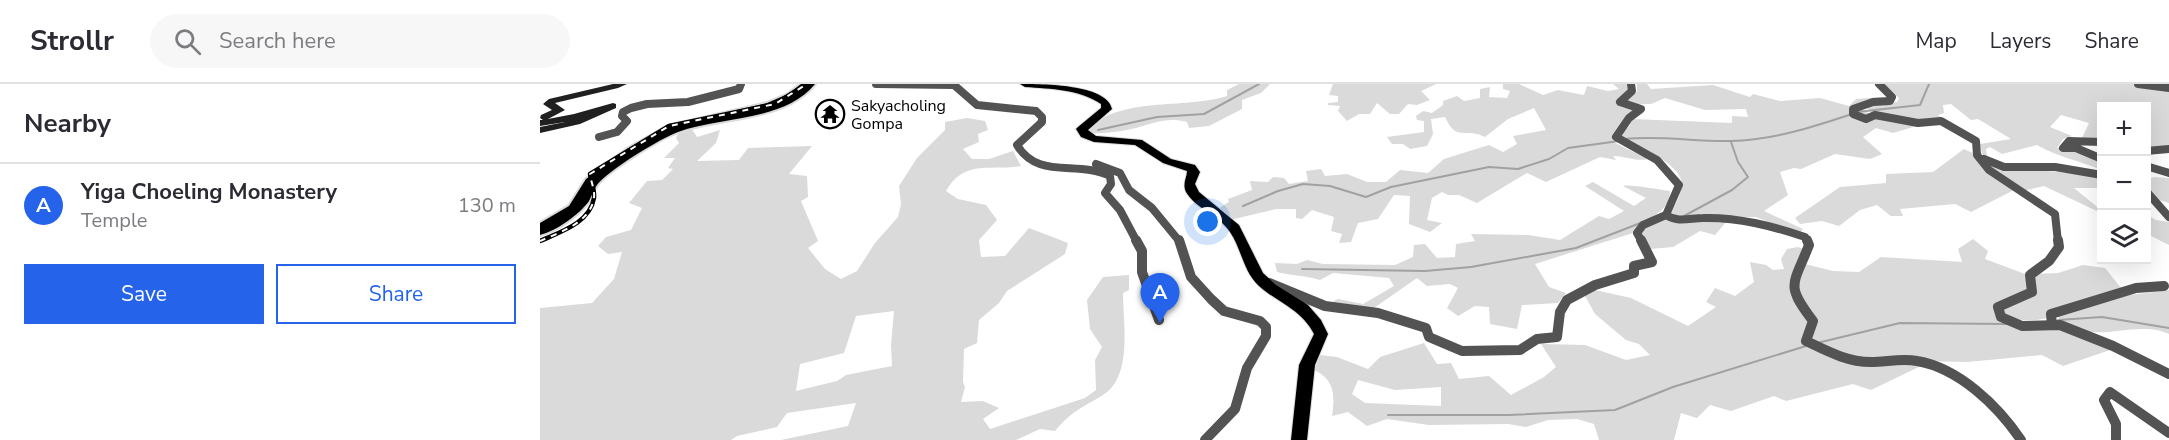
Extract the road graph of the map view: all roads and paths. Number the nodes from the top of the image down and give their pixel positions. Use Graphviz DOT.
graph roads {
  1 [pos="622,84"];
  2 [pos="741,84"];
  3 [pos="809,84"];
  4 [pos="876,84"];
  5 [pos="1025,84"];
  6 [pos="1631,84"];
  7 [pos="1879,84"];
  8 [pos="2138,84"];
  9 [pos="2169,88"];
  10 [pos="540,118"];
  11 [pos="540,123"];
  12 [pos="540,130"];
  13 [pos="599,137"];
  14 [pos="2097,142"];
  15 [pos="2169,149"];
  16 [pos="2151,151"];
  17 [pos="1977,155"];
  18 [pos="2097,157"];
  19 [pos="1076,167"];
  20 [pos="2151,168"];
  21 [pos="2169,173"];
  22 [pos="2097,174"];
  23 [pos="2151,197"];
  24 [pos="1666,215"];
  25 [pos="2169,217"];
  26 [pos="540,230"];
  27 [pos="1261,281"];
  28 [pos="2167,285"];
  29 [pos="1159,320"];
  30 [pos="2052,325"];
  31 [pos="2169,375"];
  32 [pos="2169,433"];
  33 [pos="1205,440"];
  34 [pos="1299,440"];
  35 [pos="2021,440"];
  36 [pos="2116,440"];
  1 -- 10 [label="main road"];
  2 -- 13 [label="street"];
  3 -- 26 [label="highway"];
  4 -- 19 [label="street"];
  5 -- 27 [label="main road"];
  6 -- 24 [label="street"];
  7 -- 17 [label="street"];
  8 -- 9 [label="street"];
  11 -- 12 [label="main road"];
  14 -- 18 [label="street"];
  15 -- 16 [label="street"];
  17 -- 22 [label="street"];
  17 -- 30 [label="street"];
  19 -- 29 [label="street"];
  19 -- 33 [label="street"];
  20 -- 21 [label="street"];
  23 -- 25 [label="street"];
  24 -- 27 [label="street"];
  24 -- 35 [label="street"];
  27 -- 34 [label="main road"];
  28 -- 30 [label="street"];
  30 -- 31 [label="street"];
  32 -- 36 [label="street"];
}
